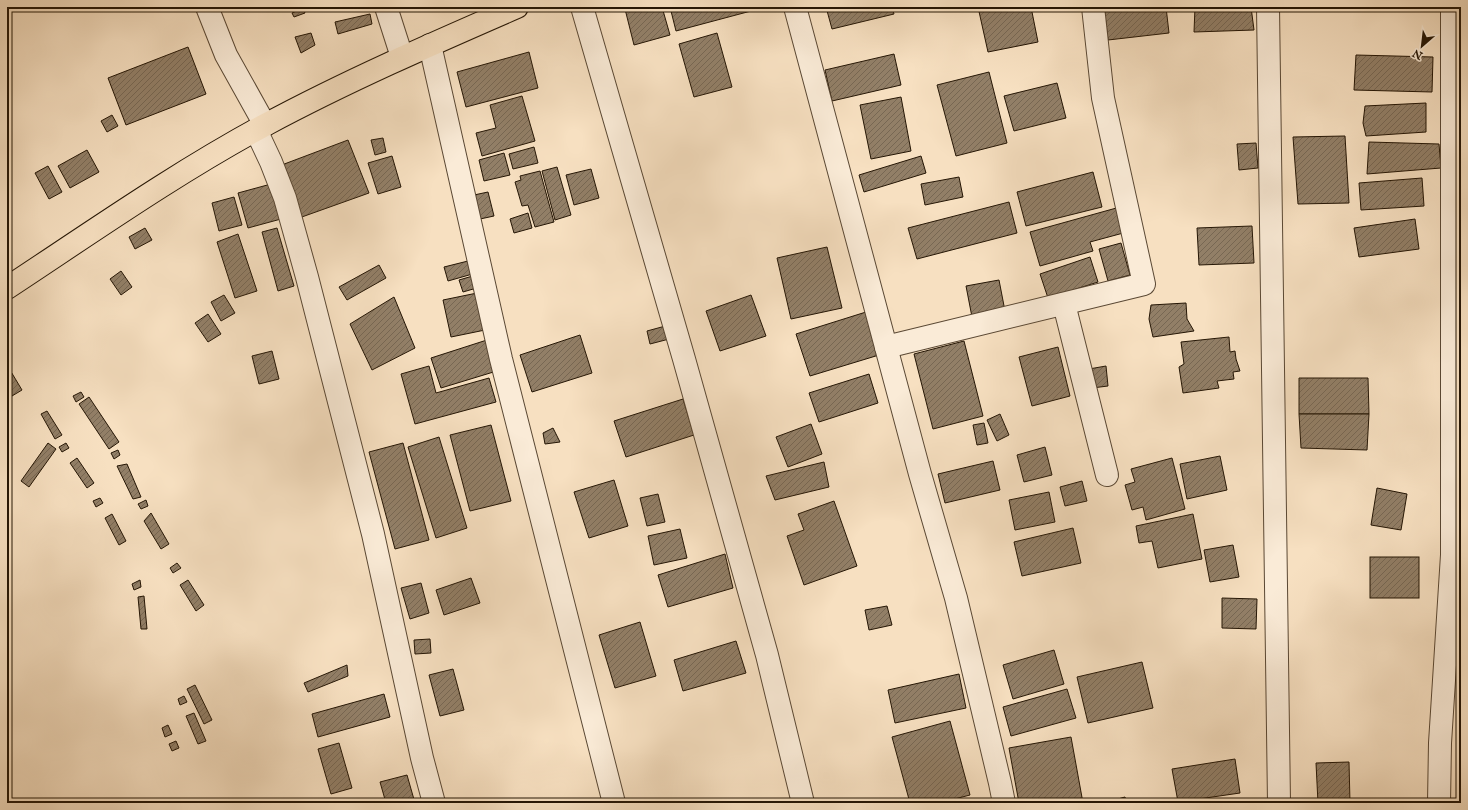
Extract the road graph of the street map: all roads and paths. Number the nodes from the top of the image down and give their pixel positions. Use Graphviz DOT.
graph roads {
  1 [pos="207,7"];
  2 [pos="386,7"];
  3 [pos="517,7"];
  4 [pos="582,7"];
  5 [pos="796,7"];
  6 [pos="1093,7"];
  7 [pos="1268,7"];
  8 [pos="1452,7"];
  9 [pos="430,45"];
  10 [pos="402,57"];
  11 [pos="260,128"];
  12 [pos="7,288"];
  13 [pos="1064,304"];
  14 [pos="886,347"];
  15 [pos="1107,475"];
  16 [pos="434,803"];
  17 [pos="614,803"];
  18 [pos="803,803"];
  19 [pos="1004,803"];
  20 [pos="1279,803"];
  21 [pos="1439,803"];
  1 -- 11 [label="street"];
  2 -- 10 [label="street"];
  3 -- 9 [label="highway"];
  4 -- 18 [label="street"];
  5 -- 14 [label="street"];
  6 -- 13 [label="street"];
  7 -- 20 [label="street"];
  8 -- 21 [label="street"];
  9 -- 10 [label="highway"];
  9 -- 17 [label="street"];
  10 -- 11 [label="highway"];
  11 -- 12 [label="highway"];
  11 -- 16 [label="street"];
  13 -- 14 [label="street"];
  13 -- 15 [label="street"];
  14 -- 19 [label="street"];
}
